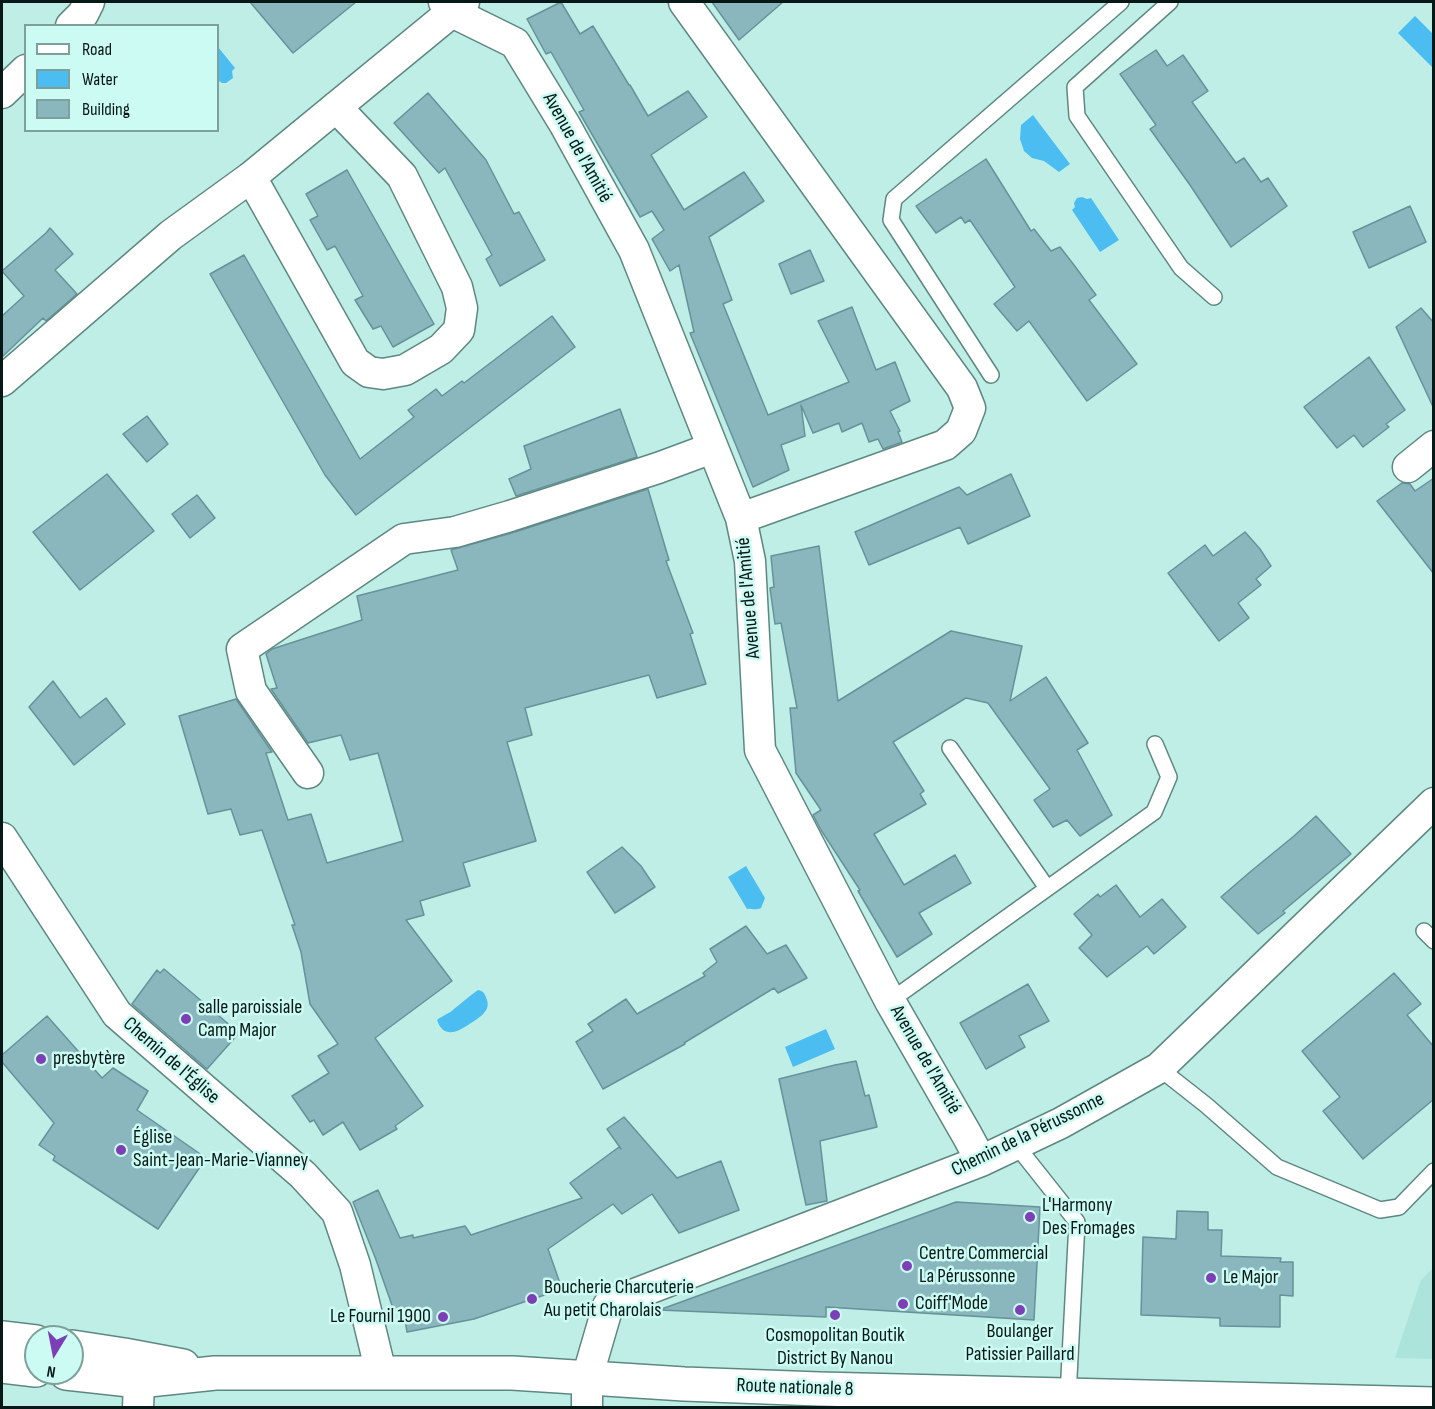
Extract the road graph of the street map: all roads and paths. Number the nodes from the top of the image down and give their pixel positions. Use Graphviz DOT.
graph roads {
  1 [pos="89,2"];
  2 [pos="684,2"];
  3 [pos="1121,2"];
  4 [pos="1170,2"];
  5 [pos="453,5"];
  6 [pos="73,24"];
  7 [pos="24,72"];
  8 [pos="2,93"];
  9 [pos="336,107"];
  10 [pos="251,177"];
  11 [pos="1214,297"];
  12 [pos="991,375"];
  13 [pos="2,381"];
  14 [pos="712,448"];
  15 [pos="1433,449"];
  16 [pos="1408,467"];
  17 [pos="741,518"];
  18 [pos="1155,744"];
  19 [pos="950,748"];
  20 [pos="308,773"];
  21 [pos="1434,803"];
  22 [pos="7,853"];
  23 [pos="1047,888"];
  24 [pos="890,1001"];
  25 [pos="1159,1068"];
  26 [pos="1016,1145"];
  27 [pos="981,1161"];
  28 [pos="1434,1171"];
  29 [pos="2,1338"];
  30 [pos="24,1341"];
  31 [pos="84,1349"];
  32 [pos="2,1366"];
  33 [pos="24,1369"];
  34 [pos="381,1372"];
  35 [pos="215,1373"];
  36 [pos="84,1378"];
  37 [pos="587,1393"];
  38 [pos="139,1394"];
  39 [pos="1068,1396"];
  40 [pos="1434,1404"];
  1 -- 6 [label="street"];
  2 -- 17 [label="street"];
  3 -- 12 [label="lane"];
  4 -- 11 [label="lane"];
  5 -- 9 [label="street"];
  5 -- 14 [label="street, Avenue de l'Amitié"];
  7 -- 8 [label="street"];
  9 -- 10 [label="street"];
  9 -- 10 [label="street"];
  10 -- 13 [label="street"];
  14 -- 17 [label="street, Avenue de l'Amitié"];
  14 -- 20 [label="street"];
  15 -- 16 [label="street"];
  17 -- 24 [label="street, Avenue de l'Amitié"];
  18 -- 23 [label="lane"];
  19 -- 23 [label="lane"];
  21 -- 25 [label="street, Chemin de la Pérussonne"];
  22 -- 34 [label="street, Chemin de l'Église"];
  23 -- 24 [label="lane"];
  24 -- 27 [label="street, Avenue de l'Amitié"];
  25 -- 26 [label="street, Chemin de la Pérussonne"];
  25 -- 28 [label="lane"];
  26 -- 27 [label="street, Chemin de la Pérussonne"];
  26 -- 39 [label="lane"];
  27 -- 37 [label="street, Chemin de la Pérussonne"];
  29 -- 30 [label="main road"];
  31 -- 35 [label="main road"];
  32 -- 33 [label="main road"];
  34 -- 35 [label="main road, Route nationale 8"];
  34 -- 37 [label="main road, Route nationale 8"];
  35 -- 38 [label="main road"];
  36 -- 38 [label="main road"];
  37 -- 39 [label="main road, Route nationale 8"];
  39 -- 40 [label="main road, Route nationale 8"];
}
